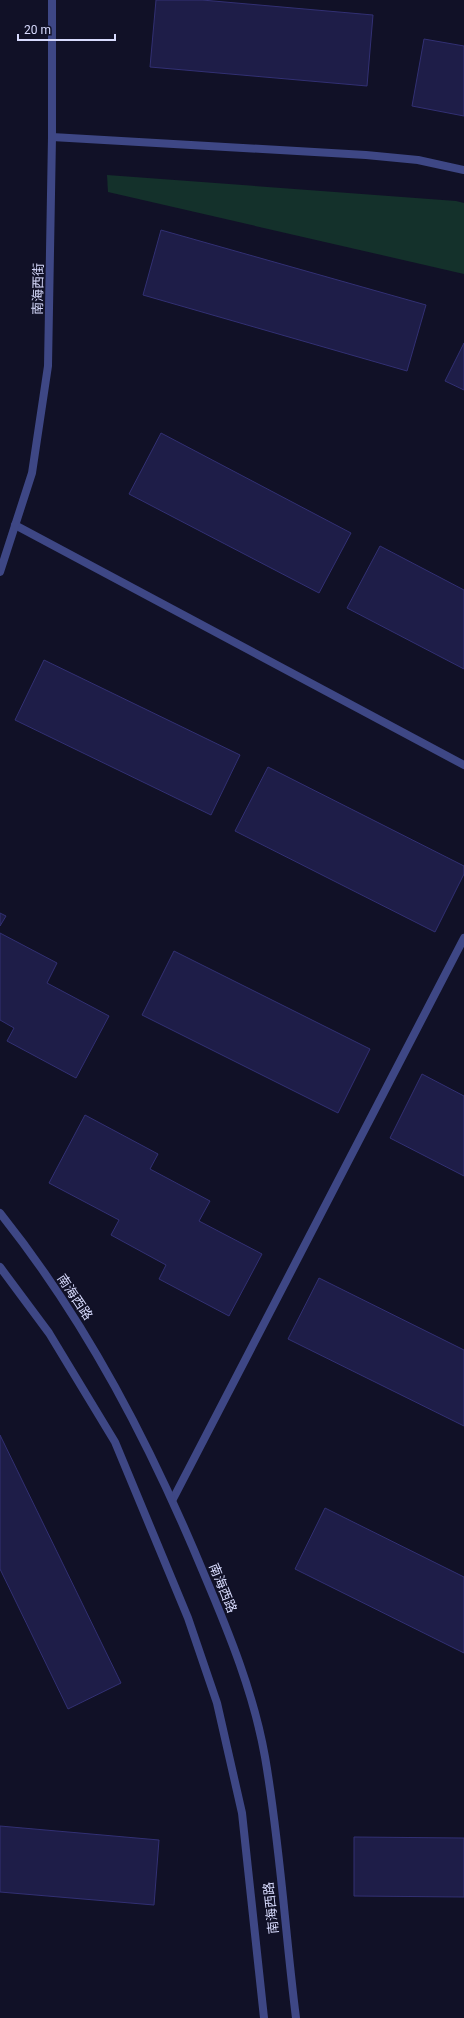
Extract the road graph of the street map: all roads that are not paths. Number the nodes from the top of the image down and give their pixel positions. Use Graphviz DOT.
graph roads {
  1 [pos="52,0"];
  2 [pos="52,137"];
  3 [pos="464,170"];
  4 [pos="15,525"];
  5 [pos="0,572"];
  6 [pos="464,765"];
  7 [pos="464,938"];
  8 [pos="0,1213"];
  9 [pos="0,1268"];
  10 [pos="173,1499"];
  11 [pos="264,2018"];
  12 [pos="296,2018"];
  1 -- 2 [label="street, 南海西街"];
  2 -- 3 [label="street"];
  2 -- 4 [label="street, 南海西街"];
  4 -- 5 [label="street, 南海西街"];
  4 -- 6 [label="street"];
  7 -- 10 [label="street"];
  8 -- 10 [label="street, 南海西路"];
  9 -- 11 [label="street, 南海西路"];
  10 -- 12 [label="street, 南海西路"];
}
